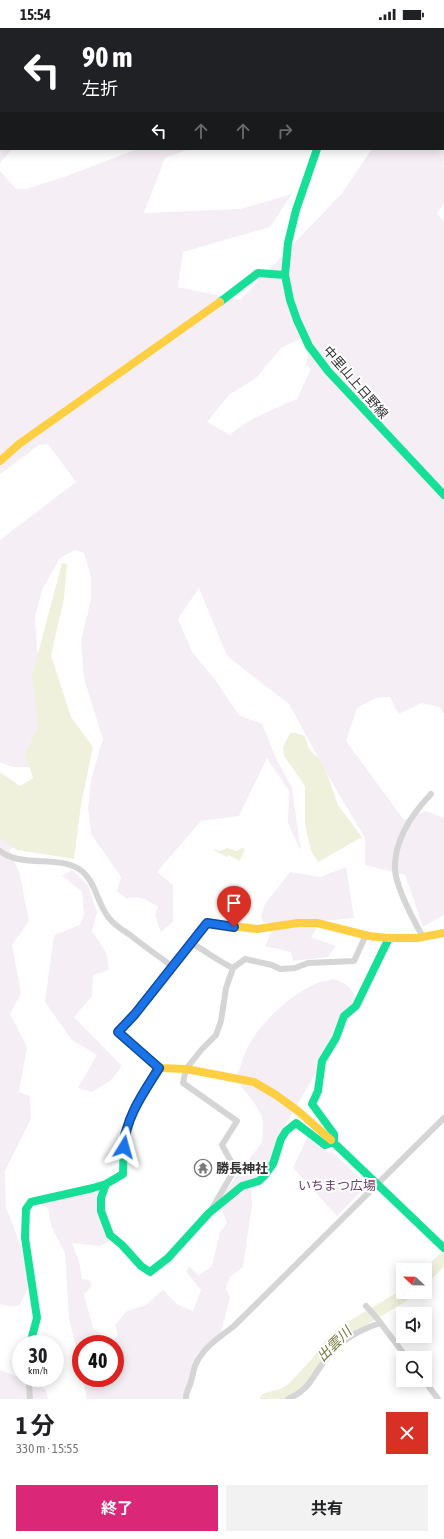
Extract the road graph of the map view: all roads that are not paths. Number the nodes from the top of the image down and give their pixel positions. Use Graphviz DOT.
graph roads {
  1 [pos="317,150"];
  2 [pos="285,275"];
  3 [pos="0,461"];
  4 [pos="444,495"];
  5 [pos="431,794"];
  6 [pos="0,851"];
  7 [pos="444,933"];
  8 [pos="366,935"];
  9 [pos="423,937"];
  10 [pos="389,938"];
  11 [pos="191,944"];
  12 [pos="172,966"];
  13 [pos="233,968"];
  14 [pos="159,1068"];
  15 [pos="186,1070"];
  16 [pos="444,1118"];
  17 [pos="334,1142"];
  18 [pos="106,1184"];
  19 [pos="377,1184"];
  20 [pos="209,1213"];
  21 [pos="443,1246"];
  22 [pos="366,1306"];
  23 [pos="378,1320"];
  24 [pos="32,1335"];
  25 [pos="402,1351"];
  26 [pos="29,1387"];
  27 [pos="429,1387"];
  28 [pos="30,1399"];
  29 [pos="186,1399"];
  30 [pos="288,1399"];
  31 [pos="438,1399"];
  1 -- 2 [label="street, 中里山上日野線"];
  2 -- 3 [label="street"];
  2 -- 4 [label="street, 中里山上日野線"];
  5 -- 9 [label="street"];
  6 -- 12 [label="street"];
  7 -- 9 [label="street"];
  8 -- 10 [label="street"];
  8 -- 11 [label="street"];
  8 -- 13 [label="street"];
  9 -- 10 [label="street"];
  10 -- 17 [label="street"];
  11 -- 12 [label="street"];
  11 -- 13 [label="street"];
  12 -- 14 [label="street"];
  13 -- 15 [label="street"];
  14 -- 15 [label="street"];
  14 -- 18 [label="street"];
  15 -- 17 [label="street"];
  15 -- 20 [label="street"];
  16 -- 19 [label="street"];
  17 -- 19 [label="street"];
  17 -- 20 [label="street"];
  18 -- 20 [label="street"];
  18 -- 24 [label="street"];
  19 -- 21 [label="street"];
  19 -- 29 [label="street"];
  22 -- 23 [label="street"];
  23 -- 25 [label="street"];
  23 -- 30 [label="street"];
  26 -- 28 [label="street"];
  27 -- 31 [label="street"];
}
